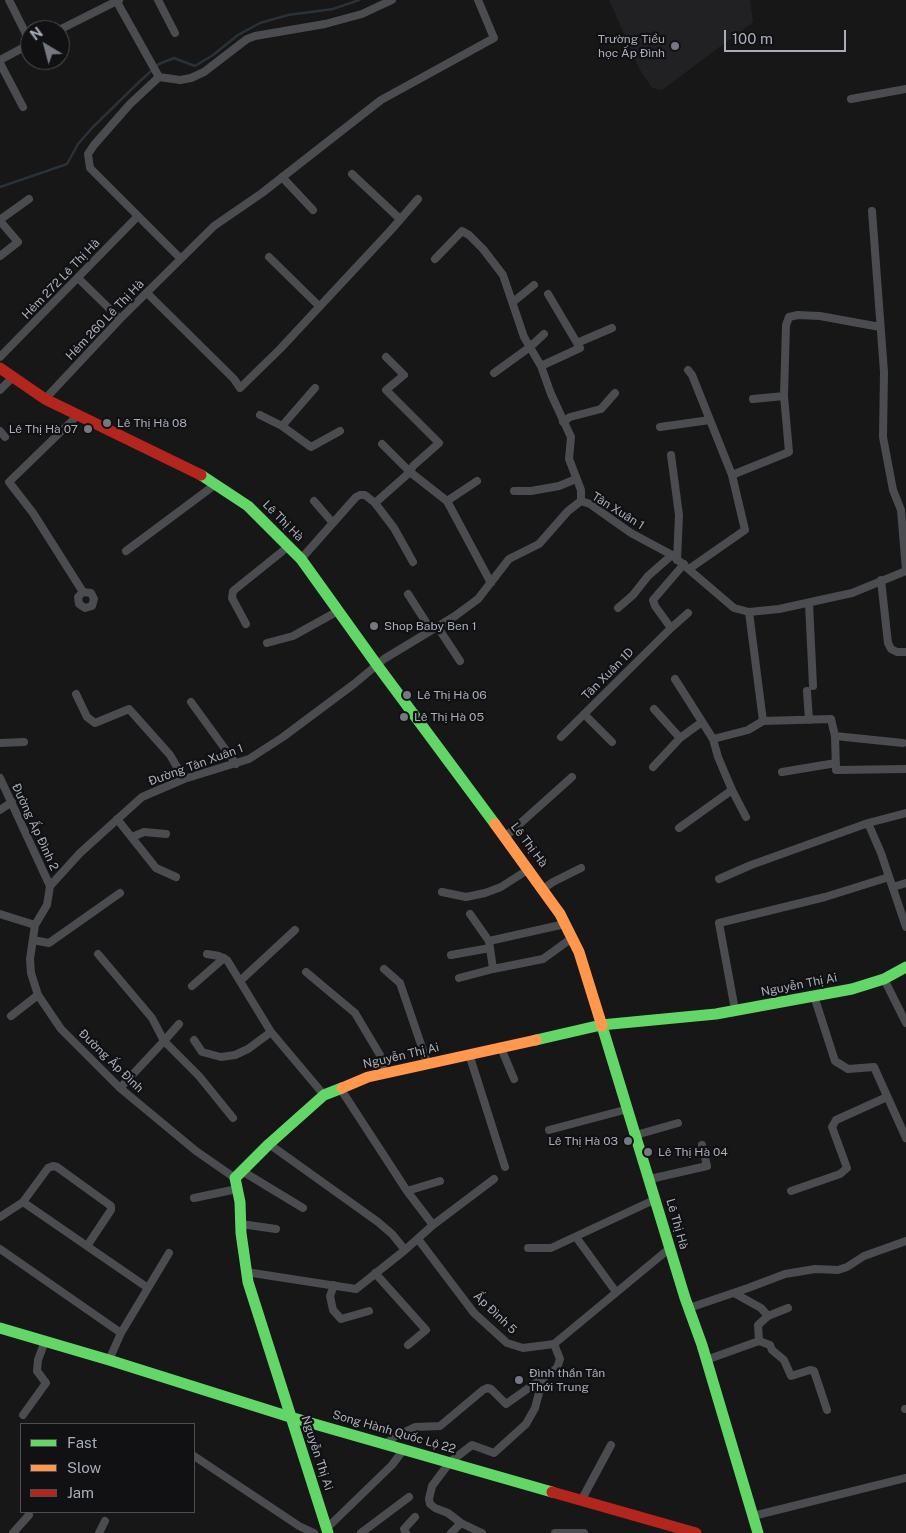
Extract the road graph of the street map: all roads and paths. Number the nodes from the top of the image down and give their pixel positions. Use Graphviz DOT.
graph roads {
  1 [pos="9,0"];
  2 [pos="158,0"];
  3 [pos="392,0"];
  4 [pos="478,0"];
  5 [pos="118,1"];
  6 [pos="20,23"];
  7 [pos="70,25"];
  8 [pos="175,32"];
  9 [pos="20,49"];
  10 [pos="0,62"];
  11 [pos="156,72"];
  12 [pos="906,89"];
  13 [pos="852,99"];
  14 [pos="23,107"];
  15 [pos="352,174"];
  16 [pos="282,177"];
  17 [pos="418,198"];
  18 [pos="29,199"];
  19 [pos="313,210"];
  20 [pos="872,211"];
  21 [pos="138,216"];
  22 [pos="400,219"];
  23 [pos="0,256"];
  24 [pos="269,257"];
  25 [pos="180,258"];
  26 [pos="435,259"];
  27 [pos="78,278"];
  28 [pos="534,285"];
  29 [pos="147,293"];
  30 [pos="548,294"];
  31 [pos="513,302"];
  32 [pos="319,306"];
  33 [pos="120,319"];
  34 [pos="612,328"];
  35 [pos="880,328"];
  36 [pos="544,334"];
  37 [pos="577,343"];
  38 [pos="530,348"];
  39 [pos="0,357"];
  40 [pos="386,357"];
  41 [pos="541,366"];
  42 [pos="0,368"];
  43 [pos="688,370"];
  44 [pos="494,373"];
  45 [pos="13,377"];
  46 [pos="315,388"];
  47 [pos="0,390"];
  48 [pos="615,393"];
  49 [pos="784,396"];
  50 [pos="45,398"];
  51 [pos="752,399"];
  52 [pos="78,415"];
  53 [pos="260,415"];
  54 [pos="710,420"];
  55 [pos="563,422"];
  56 [pos="282,426"];
  57 [pos="660,427"];
  58 [pos="340,430"];
  59 [pos="382,444"];
  60 [pos="671,456"];
  61 [pos="410,472"];
  62 [pos="732,475"];
  63 [pos="576,479"];
  64 [pos="477,481"];
  65 [pos="216,484"];
  66 [pos="514,491"];
  67 [pos="314,501"];
  68 [pos="447,501"];
  69 [pos="581,501"];
  70 [pos="375,503"];
  71 [pos="333,523"];
  72 [pos="289,546"];
  73 [pos="126,551"];
  74 [pos="301,559"];
  75 [pos="413,562"];
  76 [pos="680,562"];
  77 [pos="906,570"];
  78 [pos="881,580"];
  79 [pos="491,583"];
  80 [pos="83,592"];
  81 [pos="408,594"];
  82 [pos="809,603"];
  83 [pos="618,608"];
  84 [pos="338,611"];
  85 [pos="688,612"];
  86 [pos="749,612"];
  87 [pos="246,624"];
  88 [pos="434,628"];
  89 [pos="671,628"];
  90 [pos="267,643"];
  91 [pos="906,652"];
  92 [pos="460,661"];
  93 [pos="376,664"];
  94 [pos="675,680"];
  95 [pos="76,694"];
  96 [pos="191,702"];
  97 [pos="654,709"];
  98 [pos="584,714"];
  99 [pos="809,720"];
  100 [pos="763,721"];
  101 [pos="702,722"];
  102 [pos="834,736"];
  103 [pos="561,737"];
  104 [pos="680,738"];
  105 [pos="713,739"];
  106 [pos="24,742"];
  107 [pos="612,742"];
  108 [pos="903,742"];
  109 [pos="0,743"];
  110 [pos="836,763"];
  111 [pos="236,764"];
  112 [pos="653,767"];
  113 [pos="906,769"];
  114 [pos="782,772"];
  115 [pos="572,777"];
  116 [pos="0,778"];
  117 [pos="184,779"];
  118 [pos="732,790"];
  119 [pos="12,802"];
  120 [pos="0,810"];
  121 [pos="906,813"];
  122 [pos="746,817"];
  123 [pos="117,820"];
  124 [pos="868,823"];
  125 [pos="679,828"];
  126 [pos="166,834"];
  127 [pos="132,837"];
  128 [pos="506,837"];
  129 [pos="581,868"];
  130 [pos="529,869"];
  131 [pos="176,877"];
  132 [pos="889,877"];
  133 [pos="719,878"];
  134 [pos="906,883"];
  135 [pos="50,886"];
  136 [pos="892,887"];
  137 [pos="544,889"];
  138 [pos="442,892"];
  139 [pos="120,893"];
  140 [pos="0,914"];
  141 [pos="470,914"];
  142 [pos="565,924"];
  143 [pos="35,925"];
  144 [pos="906,927"];
  145 [pos="295,930"];
  146 [pos="572,938"];
  147 [pos="33,940"];
  148 [pos="490,945"];
  149 [pos="98,954"];
  150 [pos="207,954"];
  151 [pos="451,955"];
  152 [pos="224,958"];
  153 [pos="906,967"];
  154 [pos="384,969"];
  155 [pos="493,969"];
  156 [pos="306,972"];
  157 [pos="459,978"];
  158 [pos="884,979"];
  159 [pos="240,981"];
  160 [pos="192,986"];
  161 [pos="38,995"];
  162 [pos="814,996"];
  163 [pos="735,1010"];
  164 [pos="11,1016"];
  165 [pos="179,1024"];
  166 [pos="906,1024"];
  167 [pos="601,1025"];
  168 [pos="271,1032"];
  169 [pos="194,1040"];
  170 [pos="164,1041"];
  171 [pos="501,1048"];
  172 [pos="469,1054"];
  173 [pos="428,1065"];
  174 [pos="384,1073"];
  175 [pos="514,1080"];
  176 [pos="120,1088"];
  177 [pos="340,1088"];
  178 [pos="324,1095"];
  179 [pos="887,1097"];
  180 [pos="628,1109"];
  181 [pos="232,1118"];
  182 [pos="678,1123"];
  183 [pos="548,1130"];
  184 [pos="636,1135"];
  185 [pos="906,1138"];
  186 [pos="270,1144"];
  187 [pos="702,1145"];
  188 [pos="505,1168"];
  189 [pos="238,1179"];
  190 [pos="494,1179"];
  191 [pos="650,1179"];
  192 [pos="440,1181"];
  193 [pos="791,1190"];
  194 [pos="407,1191"];
  195 [pos="194,1198"];
  196 [pos="656,1199"];
  197 [pos="23,1202"];
  198 [pos="303,1208"];
  199 [pos="0,1217"];
  200 [pos="241,1224"];
  201 [pos="433,1225"];
  202 [pos="276,1229"];
  203 [pos="576,1237"];
  204 [pos="418,1239"];
  205 [pos="906,1241"];
  206 [pos="87,1246"];
  207 [pos="528,1248"];
  208 [pos="670,1248"];
  209 [pos="0,1249"];
  210 [pos="405,1250"];
  211 [pos="169,1253"];
  212 [pos="246,1272"];
  213 [pos="375,1273"];
  214 [pos="334,1285"];
  215 [pos="148,1288"];
  216 [pos="616,1292"];
  217 [pos="734,1293"];
  218 [pos="688,1308"];
  219 [pos="788,1308"];
  220 [pos="369,1312"];
  221 [pos="768,1316"];
  222 [pos="0,1328"];
  223 [pos="122,1332"];
  224 [pos="45,1341"];
  225 [pos="759,1341"];
  226 [pos="554,1344"];
  227 [pos="408,1345"];
  228 [pos="109,1360"];
  229 [pos="706,1360"];
  230 [pos="542,1378"];
  231 [pos="826,1410"];
  232 [pos="23,1415"];
  233 [pos="290,1417"];
  234 [pos="386,1444"];
  235 [pos="611,1445"];
  236 [pos="404,1449"];
  237 [pos="195,1457"];
  238 [pos="450,1462"];
  239 [pos="906,1478"];
  240 [pos="409,1497"];
  241 [pos="582,1499"];
  242 [pos="29,1515"];
  243 [pos="753,1516"];
  244 [pos="415,1517"];
  245 [pos="105,1521"];
  246 [pos="461,1523"];
  247 [pos="327,1530"];
  248 [pos="13,1533"];
  249 [pos="99,1533"];
  250 [pos="314,1533"];
  251 [pos="361,1533"];
  252 [pos="406,1533"];
  253 [pos="451,1533"];
  254 [pos="482,1533"];
  255 [pos="555,1533"];
  256 [pos="584,1533"];
  257 [pos="696,1533"];
  258 [pos="758,1533"];
  1 -- 6 [label="street"];
  2 -- 8 [label="street"];
  3 -- 11 [label="street"];
  4 -- 16 [label="street, Hẻm 260 Lê Thị Hà"];
  5 -- 7 [label="street"];
  5 -- 11 [label="street"];
  9 -- 10 [label="street"];
  10 -- 14 [label="street"];
  11 -- 21 [label="street"];
  12 -- 13 [label="street"];
  15 -- 22 [label="street"];
  16 -- 19 [label="street"];
  16 -- 25 [label="street, Hẻm 260 Lê Thị Hà"];
  17 -- 22 [label="street"];
  18 -- 23 [label="street"];
  20 -- 35 [label="street"];
  21 -- 25 [label="street"];
  21 -- 27 [label="street, Hẻm 272 Lê Thị Hà"];
  22 -- 32 [label="street"];
  24 -- 32 [label="street"];
  25 -- 29 [label="street, Hẻm 260 Lê Thị Hà"];
  26 -- 31 [label="street"];
  27 -- 33 [label="street"];
  27 -- 39 [label="street, Hẻm 272 Lê Thị Hà"];
  28 -- 31 [label="street"];
  29 -- 32 [label="street"];
  29 -- 33 [label="street, Hẻm 260 Lê Thị Hà"];
  30 -- 37 [label="street"];
  31 -- 38 [label="street"];
  33 -- 50 [label="street, Hẻm 260 Lê Thị Hà"];
  34 -- 37 [label="street"];
  35 -- 49 [label="street"];
  35 -- 77 [label="street"];
  36 -- 38 [label="street"];
  37 -- 41 [label="street"];
  38 -- 41 [label="street"];
  38 -- 44 [label="street"];
  40 -- 61 [label="street"];
  41 -- 55 [label="street"];
  42 -- 45 [label="street, Lê Thị Hà"];
  43 -- 54 [label="street"];
  45 -- 47 [label="street"];
  45 -- 50 [label="street, Lê Thị Hà"];
  46 -- 56 [label="street"];
  48 -- 55 [label="street"];
  49 -- 51 [label="street"];
  49 -- 62 [label="street"];
  50 -- 52 [label="street, Lê Thị Hà"];
  52 -- 65 [label="street, Lê Thị Hà"];
  52 -- 80 [label="street"];
  53 -- 56 [label="street"];
  54 -- 57 [label="street"];
  54 -- 62 [label="street"];
  55 -- 63 [label="street"];
  56 -- 58 [label="street"];
  59 -- 61 [label="street"];
  60 -- 76 [label="street"];
  61 -- 68 [label="street"];
  61 -- 70 [label="street"];
  62 -- 76 [label="street"];
  63 -- 66 [label="street"];
  63 -- 69 [label="street"];
  64 -- 68 [label="street"];
  65 -- 72 [label="street, Lê Thị Hà"];
  65 -- 73 [label="street"];
  67 -- 71 [label="street"];
  68 -- 79 [label="street"];
  69 -- 76 [label="street, Tân Xuân 1"];
  69 -- 79 [label="street, Tân Xuân 1"];
  70 -- 71 [label="street"];
  70 -- 75 [label="street"];
  71 -- 74 [label="street"];
  72 -- 74 [label="street, Lê Thị Hà"];
  72 -- 87 [label="street"];
  74 -- 84 [label="street, Lê Thị Hà"];
  76 -- 83 [label="street"];
  76 -- 86 [label="street, Tân Xuân 1"];
  76 -- 89 [label="street"];
  77 -- 78 [label="street"];
  78 -- 82 [label="street"];
  78 -- 91 [label="street"];
  79 -- 88 [label="street, Tân Xuân 1"];
  81 -- 88 [label="street"];
  82 -- 86 [label="street"];
  82 -- 99 [label="street"];
  84 -- 90 [label="street"];
  84 -- 93 [label="street, Lê Thị Hà"];
  85 -- 89 [label="street, Tân Xuân 1D"];
  86 -- 100 [label="street"];
  88 -- 92 [label="street"];
  88 -- 93 [label="street, Tân Xuân 1"];
  89 -- 98 [label="street, Tân Xuân 1D"];
  93 -- 111 [label="street, Đường Tân Xuân 1"];
  93 -- 128 [label="street, Lê Thị Hà"];
  94 -- 101 [label="street"];
  95 -- 117 [label="street"];
  96 -- 111 [label="street"];
  97 -- 104 [label="street"];
  98 -- 103 [label="street, Tân Xuân 1D"];
  98 -- 107 [label="street"];
  99 -- 100 [label="street"];
  99 -- 102 [label="street"];
  100 -- 105 [label="street"];
  101 -- 104 [label="street"];
  101 -- 105 [label="street"];
  102 -- 108 [label="street"];
  102 -- 110 [label="street"];
  104 -- 112 [label="street"];
  105 -- 118 [label="street"];
  106 -- 109 [label="street"];
  110 -- 113 [label="street"];
  110 -- 114 [label="street"];
  111 -- 117 [label="street, Đường Tân Xuân 1"];
  115 -- 128 [label="street"];
  116 -- 119 [label="street, Đường Ấp Đình 2"];
  117 -- 123 [label="street, Đường Tân Xuân 1"];
  118 -- 122 [label="street"];
  118 -- 125 [label="street"];
  119 -- 120 [label="street"];
  119 -- 135 [label="street, Đường Ấp Đình 2"];
  121 -- 124 [label="street"];
  123 -- 127 [label="street"];
  123 -- 135 [label="street, Đường Tân Xuân 1"];
  124 -- 132 [label="street"];
  124 -- 133 [label="street"];
  126 -- 127 [label="street"];
  127 -- 131 [label="street"];
  128 -- 130 [label="street, Lê Thị Hà"];
  129 -- 137 [label="street"];
  130 -- 137 [label="street, Lê Thị Hà"];
  130 -- 138 [label="street"];
  132 -- 136 [label="street"];
  132 -- 163 [label="street"];
  134 -- 136 [label="street"];
  135 -- 143 [label="street, Đường Tân Xuân 1"];
  136 -- 144 [label="street"];
  137 -- 142 [label="street, Lê Thị Hà"];
  139 -- 147 [label="street"];
  140 -- 143 [label="street"];
  141 -- 148 [label="street"];
  142 -- 146 [label="street, Lê Thị Hà"];
  142 -- 148 [label="street"];
  143 -- 147 [label="street, Đường Ấp Đình"];
  145 -- 159 [label="street"];
  146 -- 155 [label="street"];
  146 -- 167 [label="street, Lê Thị Hà"];
  147 -- 161 [label="street, Đường Ấp Đình"];
  148 -- 151 [label="street"];
  148 -- 155 [label="street"];
  149 -- 170 [label="street"];
  150 -- 152 [label="street"];
  152 -- 159 [label="street"];
  152 -- 160 [label="street"];
  153 -- 158 [label="street, Nguyễn Thị Ai"];
  154 -- 173 [label="street"];
  155 -- 157 [label="street"];
  156 -- 174 [label="street"];
  158 -- 162 [label="street, Nguyễn Thị Ai"];
  158 -- 166 [label="street"];
  159 -- 168 [label="street"];
  161 -- 164 [label="street"];
  161 -- 176 [label="street, Đường Ấp Đình"];
  162 -- 163 [label="street, Nguyễn Thị Ai"];
  162 -- 179 [label="street"];
  163 -- 167 [label="street, Nguyễn Thị Ai"];
  165 -- 170 [label="street"];
  167 -- 171 [label="street, Nguyễn Thị Ai"];
  167 -- 180 [label="street, Lê Thị Hà"];
  168 -- 169 [label="street"];
  168 -- 178 [label="street"];
  170 -- 176 [label="street"];
  170 -- 181 [label="street"];
  171 -- 172 [label="street, Nguyễn Thị Ai"];
  171 -- 175 [label="street"];
  172 -- 173 [label="street, Nguyễn Thị Ai"];
  172 -- 188 [label="street"];
  173 -- 174 [label="street, Nguyễn Thị Ai"];
  174 -- 177 [label="street, Nguyễn Thị Ai"];
  176 -- 189 [label="street, Đường Ấp Đình"];
  177 -- 178 [label="street, Nguyễn Thị Ai"];
  177 -- 194 [label="street"];
  178 -- 186 [label="street, Nguyễn Thị Ai"];
  179 -- 185 [label="street"];
  179 -- 193 [label="street"];
  180 -- 183 [label="street"];
  180 -- 184 [label="street, Lê Thị Hà"];
  182 -- 184 [label="street"];
  184 -- 191 [label="street, Lê Thị Hà"];
  186 -- 189 [label="street, Nguyễn Thị Ai"];
  186 -- 210 [label="street"];
  187 -- 191 [label="street"];
  189 -- 195 [label="street"];
  189 -- 198 [label="street, Đường Ấp Đình"];
  189 -- 200 [label="street, Nguyễn Thị Ai"];
  190 -- 201 [label="street"];
  191 -- 196 [label="street, Lê Thị Hà"];
  192 -- 194 [label="street"];
  194 -- 201 [label="street"];
  196 -- 203 [label="street"];
  196 -- 208 [label="street, Lê Thị Hà"];
  197 -- 199 [label="street"];
  197 -- 206 [label="street"];
  197 -- 206 [label="street"];
  200 -- 202 [label="street"];
  200 -- 212 [label="street, Nguyễn Thị Ai"];
  201 -- 204 [label="street"];
  203 -- 207 [label="street"];
  203 -- 216 [label="street"];
  204 -- 210 [label="street"];
  204 -- 226 [label="street, Ấp Đình 5"];
  205 -- 217 [label="street"];
  206 -- 215 [label="street"];
  208 -- 216 [label="street"];
  208 -- 218 [label="street, Lê Thị Hà"];
  209 -- 223 [label="street"];
  210 -- 213 [label="street"];
  211 -- 215 [label="street"];
  212 -- 214 [label="street"];
  212 -- 233 [label="street, Nguyễn Thị Ai"];
  213 -- 214 [label="street"];
  213 -- 227 [label="street"];
  214 -- 220 [label="street"];
  215 -- 223 [label="street"];
  216 -- 226 [label="street"];
  217 -- 218 [label="street"];
  217 -- 221 [label="street"];
  218 -- 229 [label="street, Lê Thị Hà"];
  219 -- 221 [label="street"];
  221 -- 225 [label="street"];
  222 -- 224 [label="street, Song Hành Quốc Lộ 22"];
  223 -- 228 [label="street"];
  224 -- 228 [label="street, Song Hành Quốc Lộ 22"];
  224 -- 232 [label="street"];
  225 -- 229 [label="street"];
  225 -- 231 [label="street"];
  226 -- 230 [label="street"];
  228 -- 233 [label="street, Song Hành Quốc Lộ 22"];
  229 -- 243 [label="street, Lê Thị Hà"];
  230 -- 234 [label="street"];
  230 -- 238 [label="street"];
  233 -- 234 [label="street, Song Hành Quốc Lộ 22"];
  233 -- 247 [label="street, Nguyễn Thị Ai"];
  234 -- 236 [label="street, Song Hành Quốc Lộ 22"];
  235 -- 241 [label="street"];
  236 -- 238 [label="street, Song Hành Quốc Lộ 22"];
  236 -- 247 [label="street"];
  237 -- 250 [label="street"];
  238 -- 241 [label="street, Song Hành Quốc Lộ 22"];
  238 -- 246 [label="street"];
  239 -- 243 [label="street"];
  240 -- 251 [label="street"];
  241 -- 257 [label="street, Song Hành Quốc Lộ 22"];
  242 -- 248 [label="street"];
  243 -- 258 [label="street, Lê Thị Hà"];
  244 -- 252 [label="street"];
  245 -- 249 [label="street"];
  246 -- 253 [label="street"];
  246 -- 254 [label="street"];
  255 -- 256 [label="street"];
}
